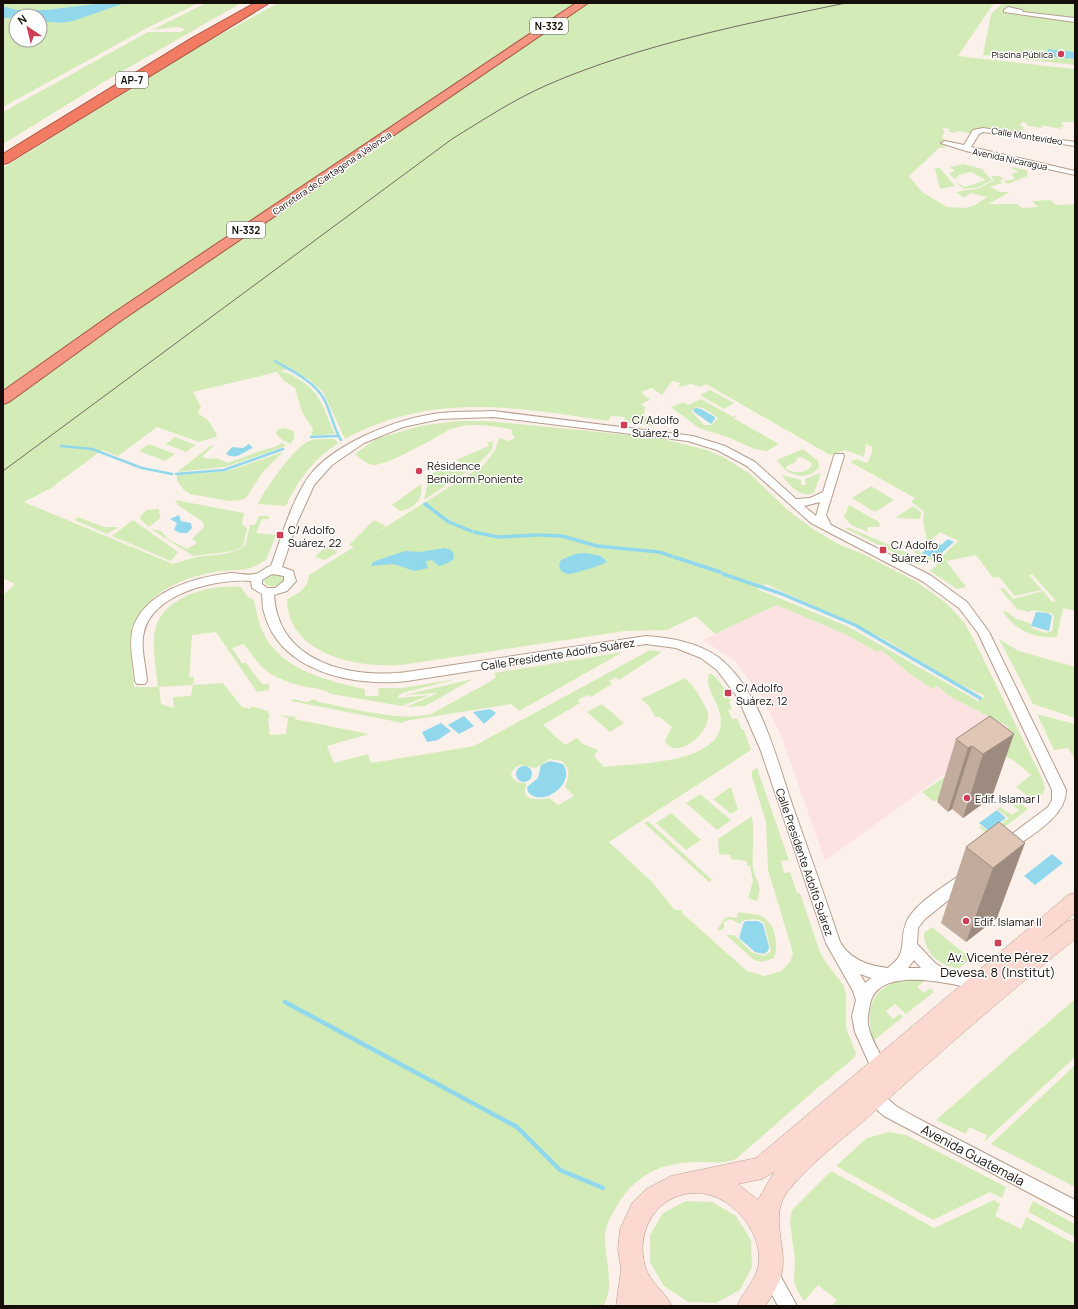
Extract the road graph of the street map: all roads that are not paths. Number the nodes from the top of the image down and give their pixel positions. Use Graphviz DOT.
graph roads {
  1 [pos="248,3"];
  2 [pos="263,3"];
  3 [pos="584,3"];
  4 [pos="571,7"];
  5 [pos="1018,13"];
  6 [pos="1075,20"];
  7 [pos="487,64"];
  8 [pos="945,144"];
  9 [pos="1075,144"];
  10 [pos="3,149"];
  11 [pos="966,149"];
  12 [pos="3,160"];
  13 [pos="1075,173"];
  14 [pos="3,387"];
  15 [pos="3,399"];
  16 [pos="838,456"];
  17 [pos="827,494"];
  18 [pos="791,501"];
  19 [pos="826,526"];
  20 [pos="276,569"];
  21 [pos="257,578"];
  22 [pos="268,592"];
  23 [pos="142,681"];
  24 [pos="995,856"];
  25 [pos="977,870"];
  26 [pos="1075,902"];
  27 [pos="1075,927"];
  28 [pos="911,947"];
  29 [pos="839,955"];
  30 [pos="940,974"];
  31 [pos="889,976"];
  32 [pos="980,984"];
  33 [pos="863,999"];
  34 [pos="879,1068"];
  35 [pos="874,1097"];
  36 [pos="690,1183"];
  37 [pos="1075,1209"];
  38 [pos="768,1236"];
  39 [pos="633,1270"];
  40 [pos="769,1272"];
  41 [pos="629,1306"];
  42 [pos="659,1306"];
  43 [pos="750,1306"];
  44 [pos="788,1306"];
  1 -- 10 [label="highway, AP-7"];
  2 -- 12 [label="highway, AP-7"];
  3 -- 4 [label="highway, Carretera de Cartagena a Valencia / N-332"];
  4 -- 7 [label="highway, Carretera de Cartagena a Valencia / N-332"];
  5 -- 6 [label="street"];
  7 -- 14 [label="highway, Carretera de Cartagena a Valencia / N-332"];
  7 -- 15 [label="highway, Carretera de Cartagena a Valencia / N-332"];
  8 -- 11 [label="street, Avenida Nicaragua"];
  9 -- 11 [label="street, Calle Montevideo"];
  11 -- 13 [label="street, Avenida Nicaragua"];
  16 -- 17 [label="street"];
  17 -- 18 [label="street"];
  17 -- 19 [label="street"];
  18 -- 19 [label="street"];
  18 -- 20 [label="street"];
  19 -- 24 [label="street"];
  20 -- 21 [label="street"];
  20 -- 22 [label="street"];
  21 -- 22 [label="street"];
  21 -- 23 [label="street"];
  22 -- 29 [label="street, Calle Presidente Adolfo Suárez"];
  25 -- 28 [label="street"];
  26 -- 32 [label="main road"];
  27 -- 35 [label="main road"];
  28 -- 30 [label="street"];
  28 -- 31 [label="street"];
  29 -- 31 [label="street"];
  29 -- 33 [label="street, Calle Presidente Adolfo Suárez"];
  30 -- 31 [label="street"];
  30 -- 32 [label="street"];
  31 -- 33 [label="street"];
  32 -- 34 [label="main road"];
  33 -- 34 [label="street"];
  34 -- 36 [label="main road"];
  35 -- 37 [label="street, Avenida Guatemala"];
  35 -- 38 [label="main road"];
  36 -- 38 [label="main road"];
  36 -- 39 [label="main road"];
  38 -- 40 [label="main road"];
  39 -- 41 [label="main road"];
  39 -- 42 [label="main road"];
  40 -- 43 [label="main road"];
  40 -- 44 [label="street"];
}
